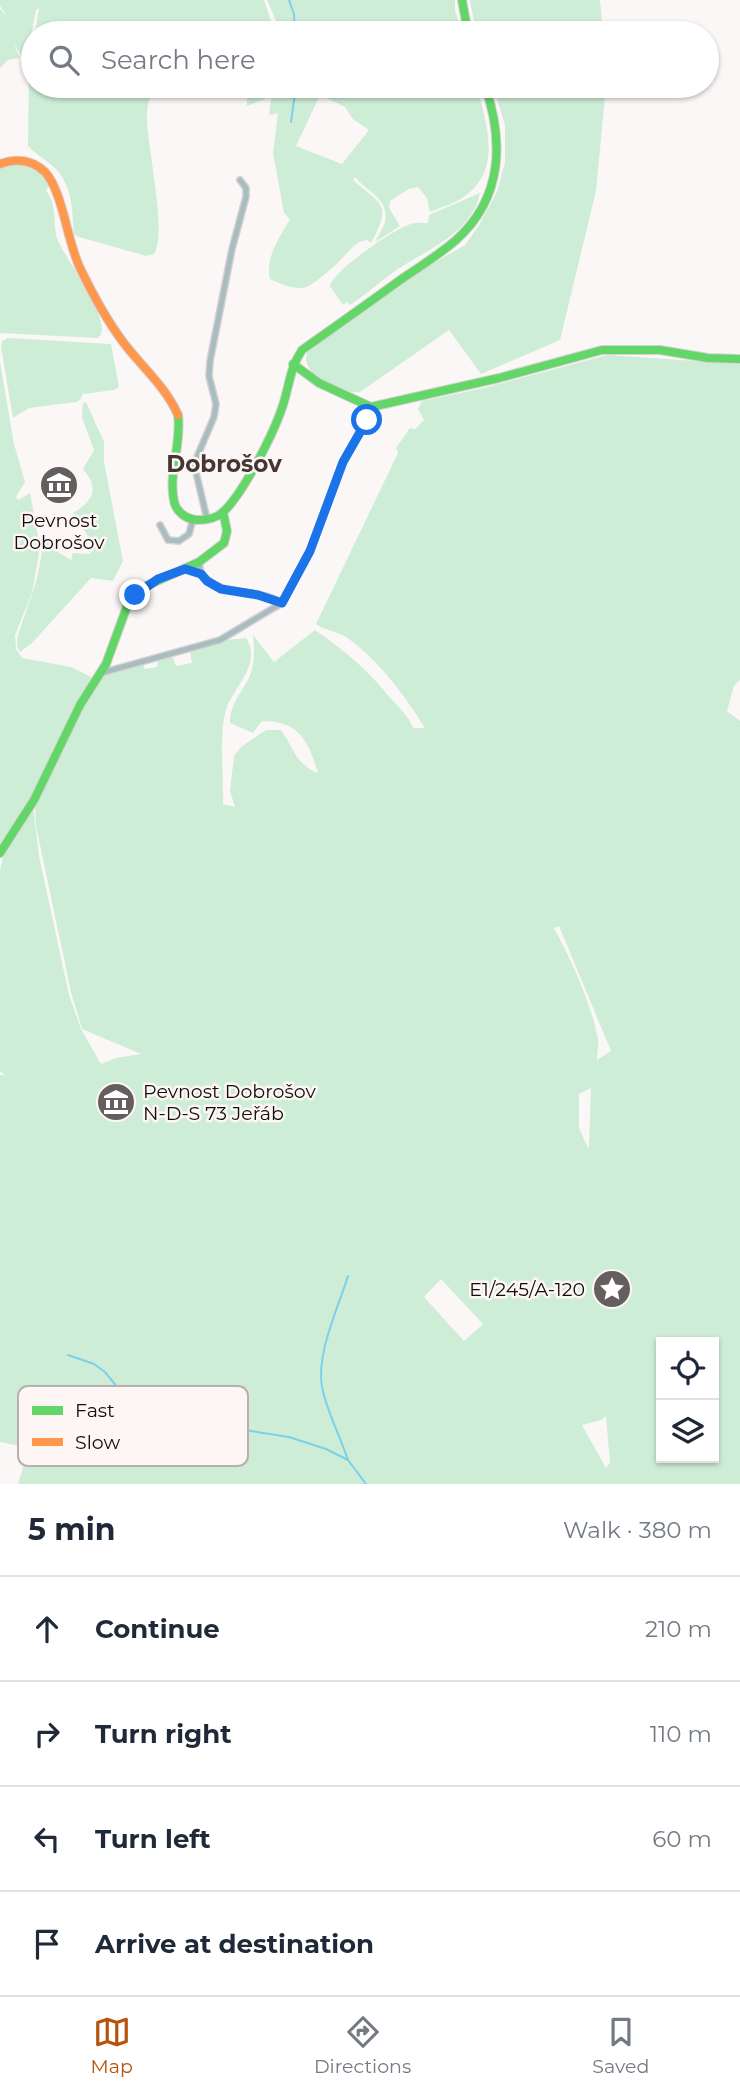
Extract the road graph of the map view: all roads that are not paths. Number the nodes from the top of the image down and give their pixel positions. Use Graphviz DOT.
graph roads {
  1 [pos="462,0"];
  2 [pos="466,21"];
  3 [pos="489,98"];
  4 [pos="0,164"];
  5 [pos="240,180"];
  6 [pos="740,359"];
  7 [pos="293,364"];
  8 [pos="371,407"];
  9 [pos="223,512"];
  10 [pos="193,519"];
  11 [pos="207,519"];
  12 [pos="160,525"];
  13 [pos="199,562"];
  14 [pos="185,569"];
  15 [pos="201,574"];
  16 [pos="282,603"];
  17 [pos="101,673"];
  18 [pos="0,853"];
  1 -- 2 [label="street"];
  3 -- 7 [label="street"];
  4 -- 10 [label="street"];
  5 -- 11 [label="street"];
  6 -- 8 [label="street"];
  7 -- 8 [label="street"];
  7 -- 9 [label="street"];
  8 -- 16 [label="street"];
  9 -- 11 [label="street"];
  9 -- 13 [label="street"];
  10 -- 11 [label="street"];
  10 -- 12 [label="street"];
  13 -- 14 [label="street"];
  13 -- 15 [label="street"];
  14 -- 15 [label="street"];
  14 -- 17 [label="street"];
  15 -- 16 [label="street"];
  16 -- 17 [label="street"];
  17 -- 18 [label="street"];
}
